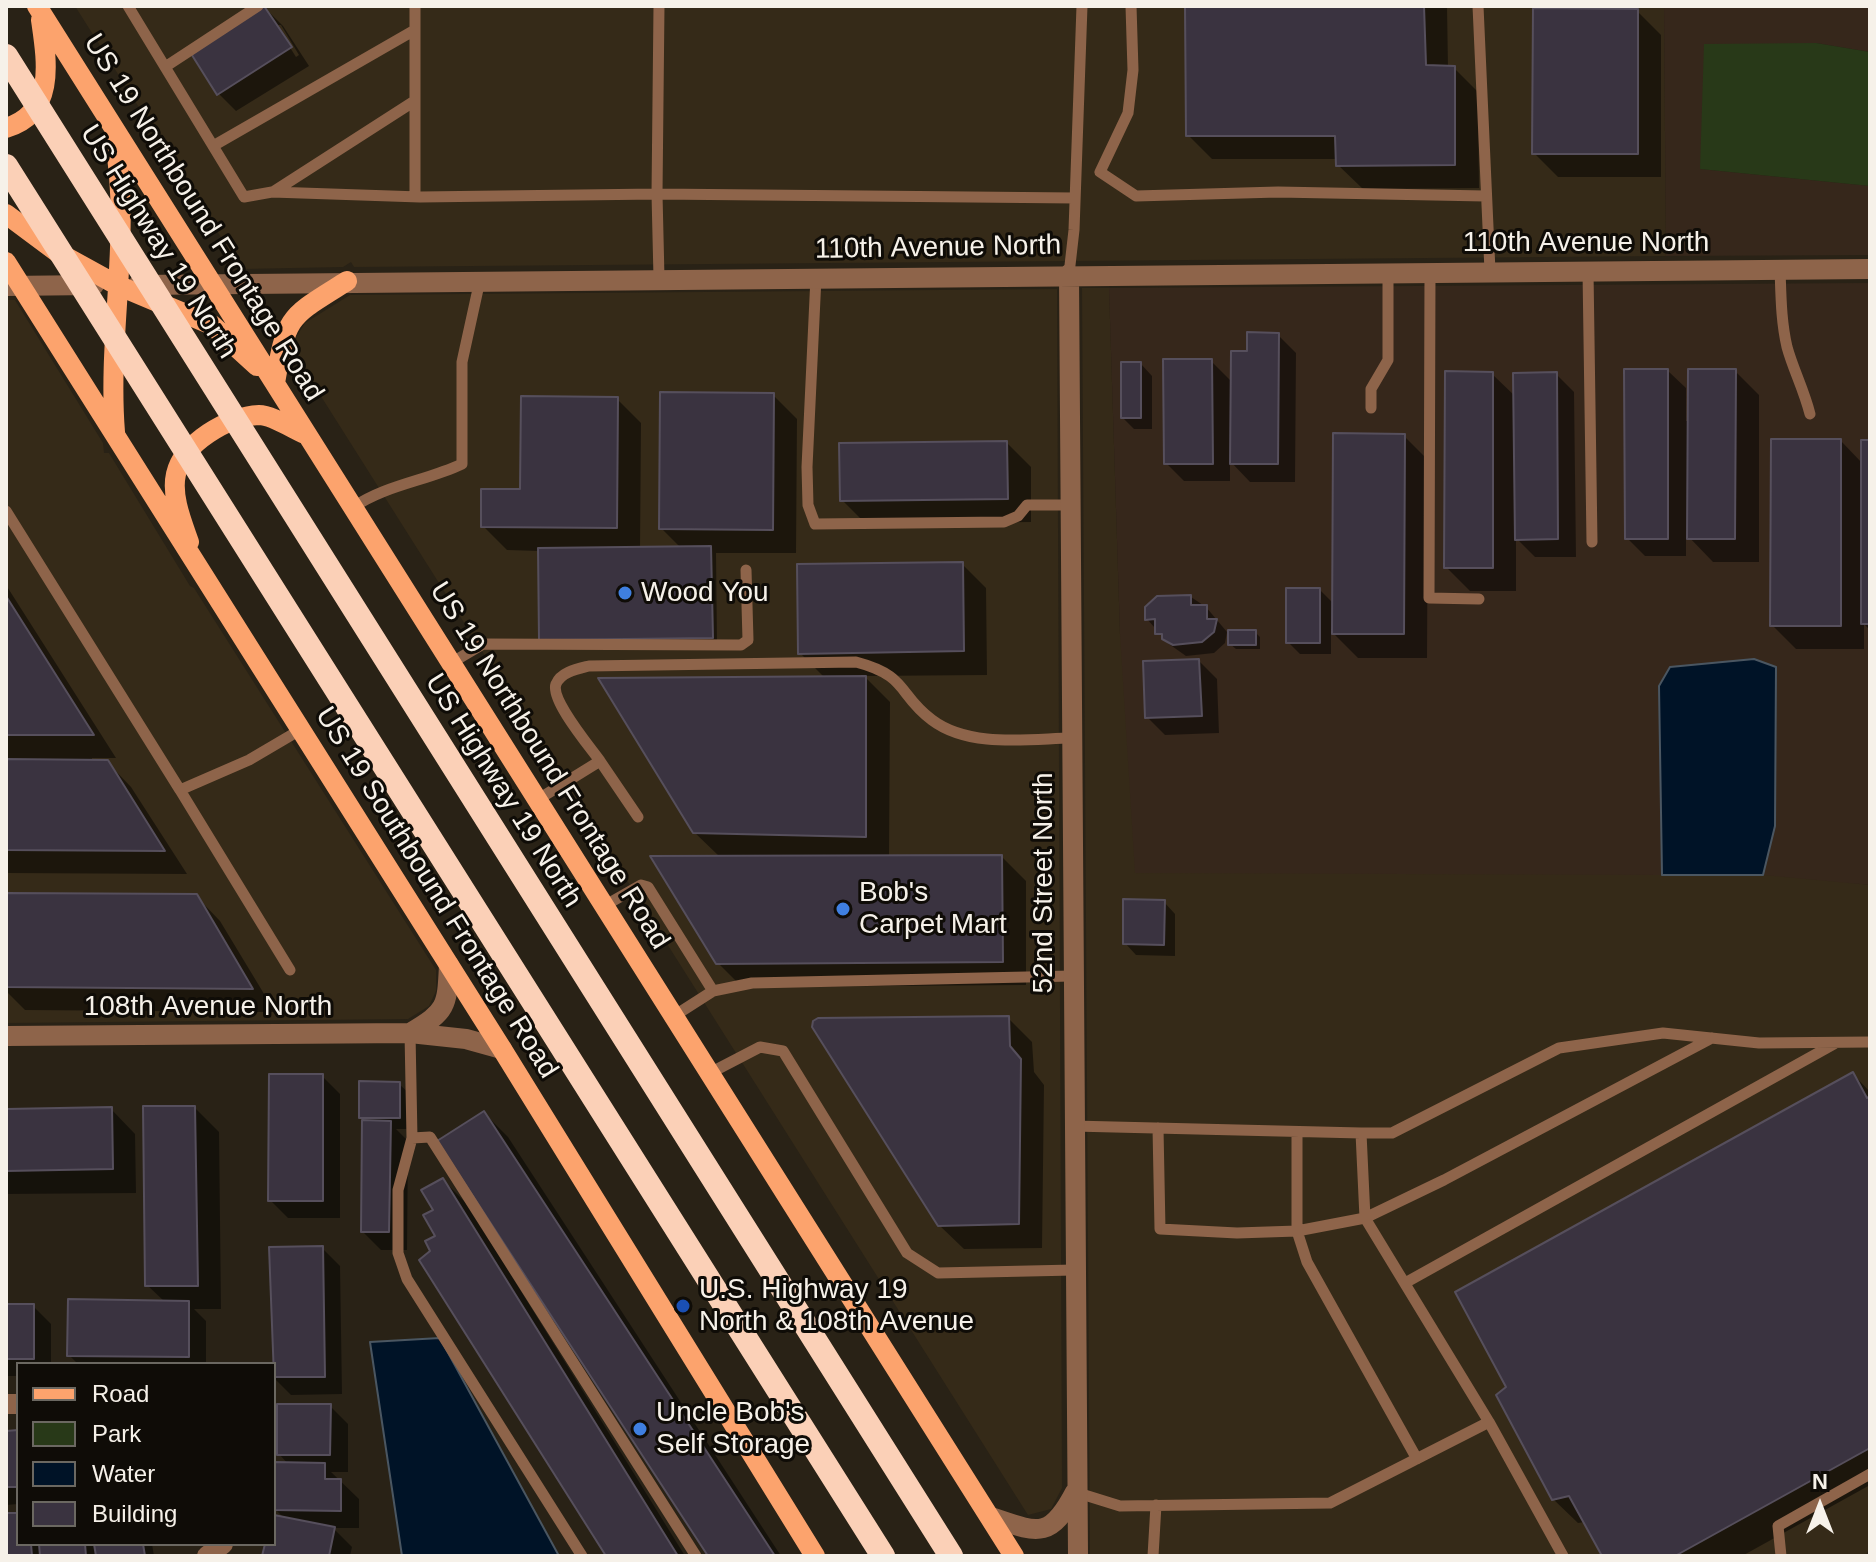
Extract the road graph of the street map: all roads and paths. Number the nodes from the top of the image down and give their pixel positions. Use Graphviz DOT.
graph roads {
  1 [pos="258,6"];
  2 [pos="659,6"];
  3 [pos="1082,6"];
  4 [pos="1131,6"];
  5 [pos="1478,6"];
  6 [pos="132,7"];
  7 [pos="38,8"];
  8 [pos="414,12"];
  9 [pos="413,31"];
  10 [pos="6,56"];
  11 [pos="165,67"];
  12 [pos="413,102"];
  13 [pos="112,125"];
  14 [pos="6,128"];
  15 [pos="213,146"];
  16 [pos="6,166"];
  17 [pos="272,192"];
  18 [pos="657,194"];
  19 [pos="415,196"];
  20 [pos="1485,196"];
  21 [pos="1075,198"];
  22 [pos="6,214"];
  23 [pos="6,262"];
  24 [pos="1780,269"];
  25 [pos="1870,269"];
  26 [pos="1490,271"];
  27 [pos="1588,271"];
  28 [pos="1388,272"];
  29 [pos="1430,272"];
  30 [pos="1069,274"];
  31 [pos="816,277"];
  32 [pos="659,278"];
  33 [pos="480,280"];
  34 [pos="347,281"];
  35 [pos="215,284"];
  36 [pos="117,285"];
  37 [pos="14,286"];
  38 [pos="275,383"];
  39 [pos="1371,408"];
  40 [pos="1810,414"];
  41 [pos="305,434"];
  42 [pos="116,438"];
  43 [pos="1070,505"];
  44 [pos="352,508"];
  45 [pos="6,511"];
  46 [pos="1592,542"];
  47 [pos="197,569"];
  48 [pos="746,570"];
  49 [pos="1479,599"];
  50 [pos="451,663"];
  51 [pos="300,730"];
  52 [pos="1071,738"];
  53 [pos="600,761"];
  54 [pos="180,790"];
  55 [pos="537,800"];
  56 [pos="638,817"];
  57 [pos="604,906"];
  58 [pos="449,965"];
  59 [pos="290,970"];
  60 [pos="1072,976"];
  61 [pos="713,991"];
  62 [pos="674,1016"];
  63 [pos="410,1033"];
  64 [pos="6,1036"];
  65 [pos="1712,1038"];
  66 [pos="1837,1042"];
  67 [pos="1870,1042"];
  68 [pos="502,1049"];
  69 [pos="710,1073"];
  70 [pos="1073,1126"];
  71 [pos="1158,1128"];
  72 [pos="1297,1132"];
  73 [pos="1361,1133"];
  74 [pos="412,1138"];
  75 [pos="1365,1218"];
  76 [pos="1297,1231"];
  77 [pos="1074,1270"];
  78 [pos="1405,1283"];
  79 [pos="1489,1422"];
  80 [pos="1417,1459"];
  81 [pos="1870,1474"];
  82 [pos="1075,1492"];
  83 [pos="1156,1505"];
  84 [pos="991,1517"];
  85 [pos="582,1556"];
  86 [pos="696,1556"];
  87 [pos="815,1556"];
  88 [pos="883,1556"];
  89 [pos="951,1556"];
  90 [pos="1014,1556"];
  91 [pos="1078,1556"];
  92 [pos="1153,1556"];
  93 [pos="1563,1556"];
  94 [pos="1781,1556"];
  1 -- 11 [label="lane"];
  2 -- 18 [label="lane"];
  3 -- 21 [label="lane"];
  4 -- 20 [label="lane"];
  5 -- 20 [label="lane"];
  6 -- 11 [label="lane"];
  7 -- 13 [label="main road, US 19 Northbound Frontage Road"];
  7 -- 14 [label="main road"];
  8 -- 9 [label="lane"];
  9 -- 12 [label="lane"];
  9 -- 15 [label="lane"];
  10 -- 89 [label="highway, US Highway 19 North"];
  11 -- 15 [label="lane"];
  12 -- 17 [label="lane"];
  12 -- 19 [label="lane"];
  13 -- 35 [label="main road, US 19 Northbound Frontage Road"];
  13 -- 36 [label="main road"];
  15 -- 17 [label="lane"];
  16 -- 88 [label="highway"];
  17 -- 19 [label="lane"];
  18 -- 19 [label="lane"];
  18 -- 21 [label="lane"];
  18 -- 32 [label="lane"];
  20 -- 26 [label="lane"];
  21 -- 30 [label="lane"];
  22 -- 36 [label="main road"];
  23 -- 37 [label="main road, US 19 Southbound Frontage Road"];
  24 -- 25 [label="street, 110th Avenue North"];
  24 -- 27 [label="street, 110th Avenue North"];
  24 -- 40 [label="lane"];
  26 -- 27 [label="street, 110th Avenue North"];
  26 -- 29 [label="street, 110th Avenue North"];
  27 -- 46 [label="lane"];
  28 -- 29 [label="street, 110th Avenue North"];
  28 -- 30 [label="street, 110th Avenue North"];
  28 -- 39 [label="lane"];
  29 -- 49 [label="lane"];
  30 -- 31 [label="street, 110th Avenue North"];
  30 -- 43 [label="street, 52nd Street North"];
  31 -- 32 [label="street, 110th Avenue North"];
  31 -- 43 [label="lane"];
  32 -- 33 [label="street, 110th Avenue North"];
  33 -- 34 [label="street, 110th Avenue North"];
  33 -- 44 [label="lane"];
  34 -- 35 [label="street, 110th Avenue North"];
  34 -- 38 [label="main road"];
  35 -- 36 [label="street, 110th Avenue North"];
  35 -- 38 [label="main road, US 19 Northbound Frontage Road"];
  36 -- 37 [label="street, 110th Avenue North"];
  36 -- 38 [label="main road"];
  36 -- 42 [label="main road"];
  37 -- 42 [label="main road, US 19 Southbound Frontage Road"];
  38 -- 41 [label="main road, US 19 Northbound Frontage Road"];
  41 -- 44 [label="main road, US 19 Northbound Frontage Road"];
  41 -- 47 [label="main road"];
  42 -- 47 [label="main road, US 19 Southbound Frontage Road"];
  43 -- 52 [label="street, 52nd Street North"];
  44 -- 50 [label="main road, US 19 Northbound Frontage Road"];
  45 -- 54 [label="lane"];
  47 -- 51 [label="main road, US 19 Southbound Frontage Road"];
  48 -- 50 [label="lane"];
  50 -- 55 [label="main road, US 19 Northbound Frontage Road"];
  51 -- 54 [label="lane"];
  51 -- 58 [label="main road, US 19 Southbound Frontage Road"];
  52 -- 53 [label="lane"];
  52 -- 60 [label="street, 52nd Street North"];
  53 -- 55 [label="lane"];
  53 -- 56 [label="lane"];
  54 -- 59 [label="lane"];
  55 -- 57 [label="main road, US 19 Northbound Frontage Road"];
  57 -- 61 [label="lane"];
  57 -- 62 [label="main road, US 19 Northbound Frontage Road"];
  58 -- 63 [label="street"];
  58 -- 68 [label="main road, US 19 Southbound Frontage Road"];
  60 -- 61 [label="lane"];
  60 -- 70 [label="street, 52nd Street North"];
  61 -- 62 [label="lane"];
  62 -- 69 [label="main road, US 19 Northbound Frontage Road"];
  63 -- 64 [label="street, 108th Avenue North"];
  63 -- 68 [label="street, 108th Avenue North"];
  63 -- 74 [label="lane"];
  65 -- 66 [label="lane"];
  65 -- 73 [label="lane"];
  65 -- 75 [label="lane"];
  66 -- 67 [label="lane"];
  66 -- 78 [label="lane"];
  68 -- 87 [label="main road, US 19 Southbound Frontage Road"];
  69 -- 77 [label="lane"];
  69 -- 84 [label="main road, US 19 Northbound Frontage Road"];
  70 -- 71 [label="lane"];
  70 -- 77 [label="street, 52nd Street North"];
  71 -- 72 [label="lane"];
  71 -- 76 [label="lane"];
  72 -- 73 [label="lane"];
  72 -- 76 [label="lane"];
  73 -- 75 [label="lane"];
  74 -- 85 [label="lane"];
  74 -- 86 [label="lane"];
  75 -- 76 [label="lane"];
  75 -- 78 [label="lane"];
  76 -- 80 [label="lane"];
  77 -- 82 [label="street, 52nd Street North"];
  78 -- 79 [label="lane"];
  79 -- 80 [label="lane"];
  79 -- 93 [label="lane"];
  80 -- 83 [label="lane"];
  81 -- 94 [label="lane"];
  82 -- 83 [label="lane"];
  82 -- 84 [label="street"];
  82 -- 91 [label="street, 52nd Street North"];
  83 -- 92 [label="lane"];
  84 -- 90 [label="main road, US 19 Northbound Frontage Road"];
}
